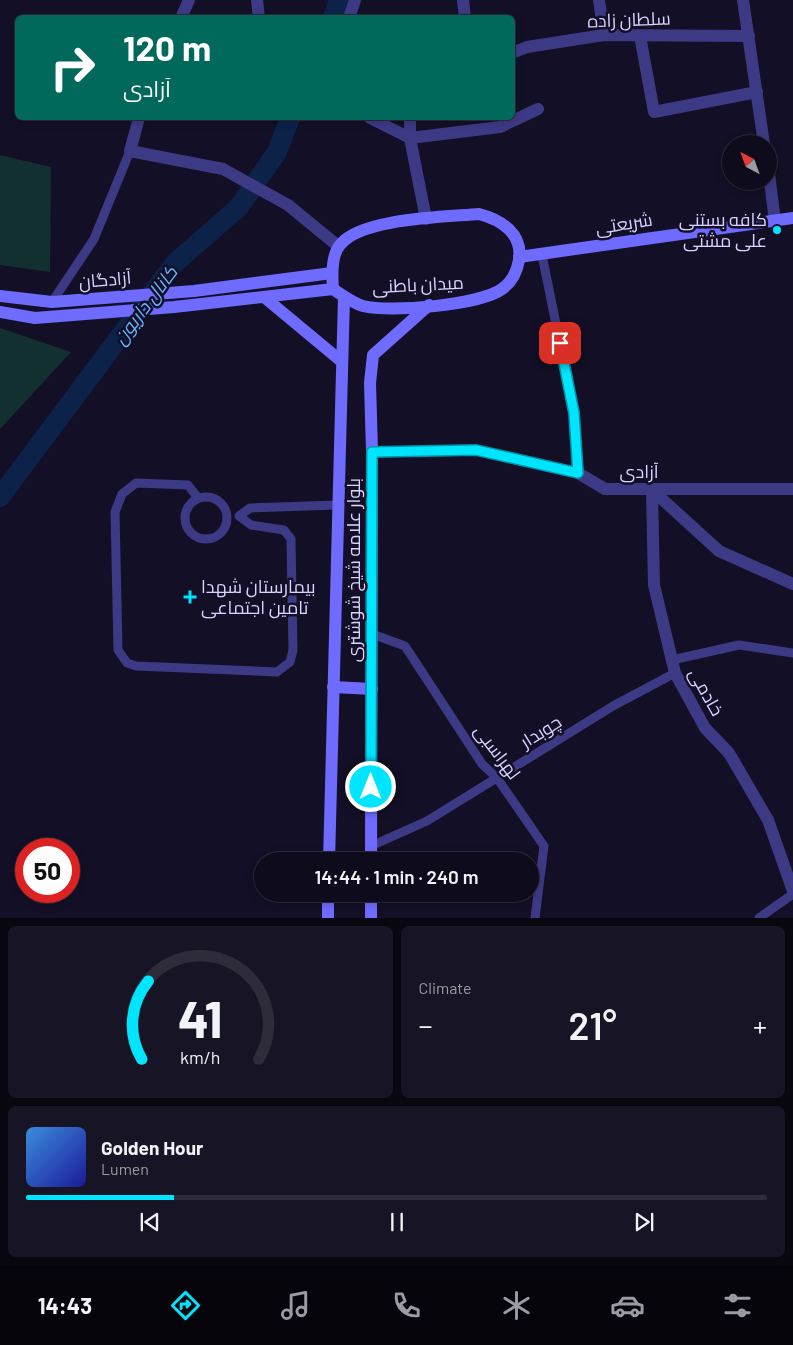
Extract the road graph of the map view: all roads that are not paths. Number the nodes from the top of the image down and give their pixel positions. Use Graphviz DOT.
graph roads {
  1 [pos="189,0"];
  2 [pos="257,0"];
  3 [pos="355,0"];
  4 [pos="463,0"];
  5 [pos="599,0"];
  6 [pos="743,0"];
  7 [pos="182,15"];
  8 [pos="259,15"];
  9 [pos="350,15"];
  10 [pos="465,15"];
  11 [pos="604,35"];
  12 [pos="640,36"];
  13 [pos="749,36"];
  14 [pos="515,52"];
  15 [pos="757,92"];
  16 [pos="538,109"];
  17 [pos="139,120"];
  18 [pos="374,120"];
  19 [pos="410,120"];
  20 [pos="515,120"];
  21 [pos="515,120"];
  22 [pos="763,135"];
  23 [pos="410,138"];
  24 [pos="130,151"];
  25 [pos="771,190"];
  26 [pos="793,218"];
  27 [pos="426,219"];
  28 [pos="775,221"];
  29 [pos="338,246"];
  30 [pos="542,255"];
  31 [pos="519,257"];
  32 [pos="332,273"];
  33 [pos="338,293"];
  34 [pos="0,296"];
  35 [pos="264,297"];
  36 [pos="52,302"];
  37 [pos="429,305"];
  38 [pos="0,312"];
  39 [pos="342,360"];
  40 [pos="372,452"];
  41 [pos="578,473"];
  42 [pos="793,489"];
  43 [pos="652,490"];
  44 [pos="198,498"];
  45 [pos="338,505"];
  46 [pos="226,515"];
  47 [pos="239,516"];
  48 [pos="793,584"];
  49 [pos="372,634"];
  50 [pos="793,653"];
  51 [pos="674,667"];
  52 [pos="333,687"];
  53 [pos="372,689"];
  54 [pos="498,778"];
  55 [pos="371,846"];
  56 [pos="329,852"];
  57 [pos="371,852"];
  58 [pos="793,890"];
  59 [pos="793,894"];
  60 [pos="328,902"];
  61 [pos="371,902"];
  62 [pos="328,918"];
  63 [pos="371,918"];
  64 [pos="535,918"];
  65 [pos="759,918"];
  1 -- 7 [label="street"];
  2 -- 8 [label="street"];
  3 -- 9 [label="street"];
  4 -- 10 [label="street"];
  5 -- 11 [label="street"];
  6 -- 13 [label="street"];
  11 -- 12 [label="street, سلطان زاده"];
  11 -- 14 [label="street, سلطان زاده"];
  12 -- 13 [label="street, سلطان زاده"];
  12 -- 15 [label="street"];
  13 -- 15 [label="street"];
  15 -- 22 [label="street"];
  16 -- 21 [label="street"];
  17 -- 24 [label="street"];
  18 -- 23 [label="street"];
  19 -- 23 [label="street"];
  20 -- 23 [label="street"];
  23 -- 27 [label="street"];
  24 -- 29 [label="street"];
  24 -- 36 [label="lane"];
  25 -- 28 [label="street"];
  26 -- 28 [label="main road, شریعتی"];
  27 -- 29 [label="main road"];
  27 -- 31 [label="main road"];
  28 -- 30 [label="main road, شریعتی"];
  29 -- 32 [label="main road"];
  30 -- 31 [label="main road, شریعتی"];
  30 -- 41 [label="lane"];
  31 -- 37 [label="main road, میدان باطنی"];
  32 -- 33 [label="main road"];
  32 -- 36 [label="main road, آزادگان"];
  33 -- 35 [label="main road, آزادگان"];
  33 -- 37 [label="main road, میدان باطنی"];
  33 -- 39 [label="main road, بلوار علامه شیخ شوشتری"];
  34 -- 36 [label="main road, آزادگان"];
  35 -- 38 [label="main road, آزادگان"];
  35 -- 39 [label="main road"];
  37 -- 40 [label="main road, بلوار علامه شیخ شوشتری"];
  39 -- 45 [label="main road, بلوار علامه شیخ شوشتری"];
  40 -- 41 [label="lane, آزادی"];
  40 -- 49 [label="main road, بلوار علامه شیخ شوشتری"];
  41 -- 43 [label="street, آزادی"];
  42 -- 43 [label="street, آزادی"];
  43 -- 48 [label="street"];
  43 -- 51 [label="street, خادمی"];
  44 -- 46 [label="lane"];
  44 -- 46 [label="lane"];
  44 -- 47 [label="lane"];
  45 -- 47 [label="lane"];
  45 -- 52 [label="main road, بلوار علامه شیخ شوشتری"];
  46 -- 47 [label="lane"];
  49 -- 53 [label="main road, بلوار علامه شیخ شوشتری"];
  49 -- 54 [label="lane, لهراسبی"];
  50 -- 51 [label="lane, چوبدار"];
  51 -- 54 [label="lane, چوبدار"];
  51 -- 58 [label="street, خادمی"];
  52 -- 53 [label="main road"];
  52 -- 56 [label="main road, بلوار علامه شیخ شوشتری"];
  53 -- 55 [label="main road, بلوار علامه شیخ شوشتری"];
  54 -- 55 [label="lane, چوبدار"];
  54 -- 64 [label="lane, لهراسبی"];
  55 -- 57 [label="main road, بلوار علامه شیخ شوشتری"];
  59 -- 65 [label="lane"];
  60 -- 62 [label="main road"];
  61 -- 63 [label="main road"];
}
